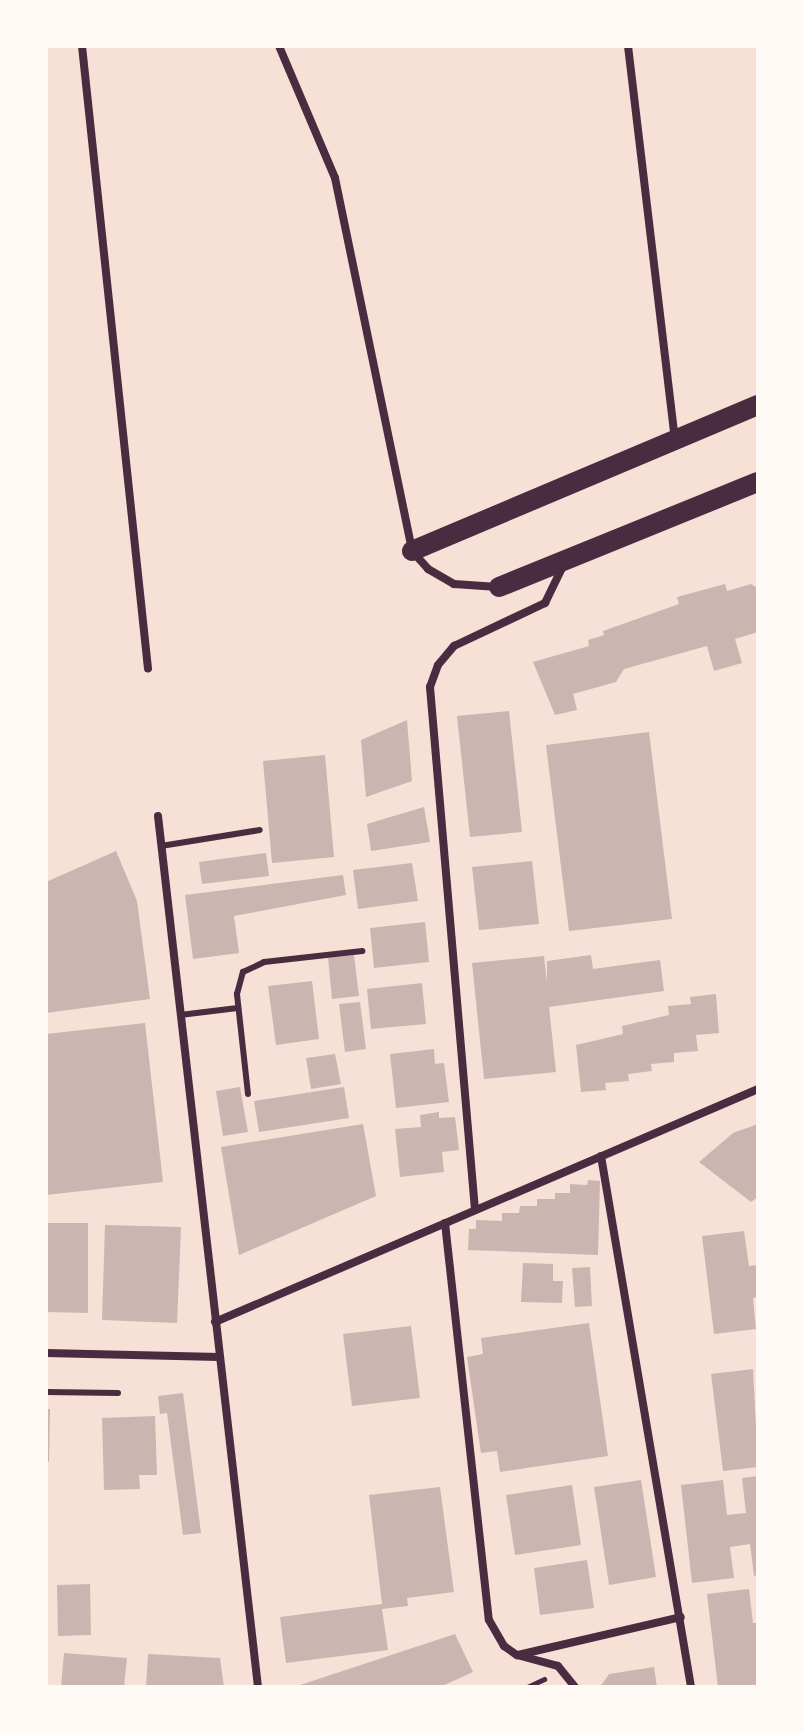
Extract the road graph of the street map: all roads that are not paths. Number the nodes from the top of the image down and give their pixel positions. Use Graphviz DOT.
graph roads {
  1 [pos="82,46"];
  2 [pos="279,46"];
  3 [pos="628,46"];
  4 [pos="758,405"];
  5 [pos="676,441"];
  6 [pos="758,482"];
  7 [pos="412,551"];
  8 [pos="565,560"];
  9 [pos="499,587"];
  10 [pos="148,669"];
  11 [pos="158,816"];
  12 [pos="260,830"];
  13 [pos="161,846"];
  14 [pos="362,951"];
  15 [pos="238,1008"];
  16 [pos="180,1015"];
  17 [pos="758,1089"];
  18 [pos="248,1094"];
  19 [pos="601,1156"];
  20 [pos="475,1210"];
  21 [pos="445,1223"];
  22 [pos="215,1322"];
  23 [pos="46,1353"];
  24 [pos="219,1357"];
  25 [pos="46,1392"];
  26 [pos="118,1393"];
  27 [pos="681,1617"];
  28 [pos="517,1655"];
  29 [pos="258,1687"];
  30 [pos="575,1687"];
  31 [pos="691,1687"];
  1 -- 10 [label="street"];
  2 -- 7 [label="street"];
  3 -- 5 [label="street"];
  4 -- 5 [label="main road"];
  5 -- 7 [label="main road"];
  6 -- 8 [label="main road"];
  7 -- 9 [label="street"];
  8 -- 9 [label="main road"];
  8 -- 20 [label="street"];
  11 -- 13 [label="street"];
  12 -- 13 [label="lane"];
  13 -- 16 [label="street"];
  14 -- 15 [label="lane"];
  15 -- 16 [label="lane"];
  15 -- 18 [label="lane"];
  16 -- 22 [label="street"];
  17 -- 19 [label="street"];
  19 -- 20 [label="street"];
  19 -- 27 [label="street"];
  20 -- 21 [label="street"];
  21 -- 22 [label="street"];
  21 -- 28 [label="street"];
  22 -- 24 [label="street"];
  23 -- 24 [label="street"];
  24 -- 29 [label="street"];
  25 -- 26 [label="lane"];
  27 -- 28 [label="street"];
  27 -- 31 [label="street"];
  28 -- 30 [label="street"];
}
